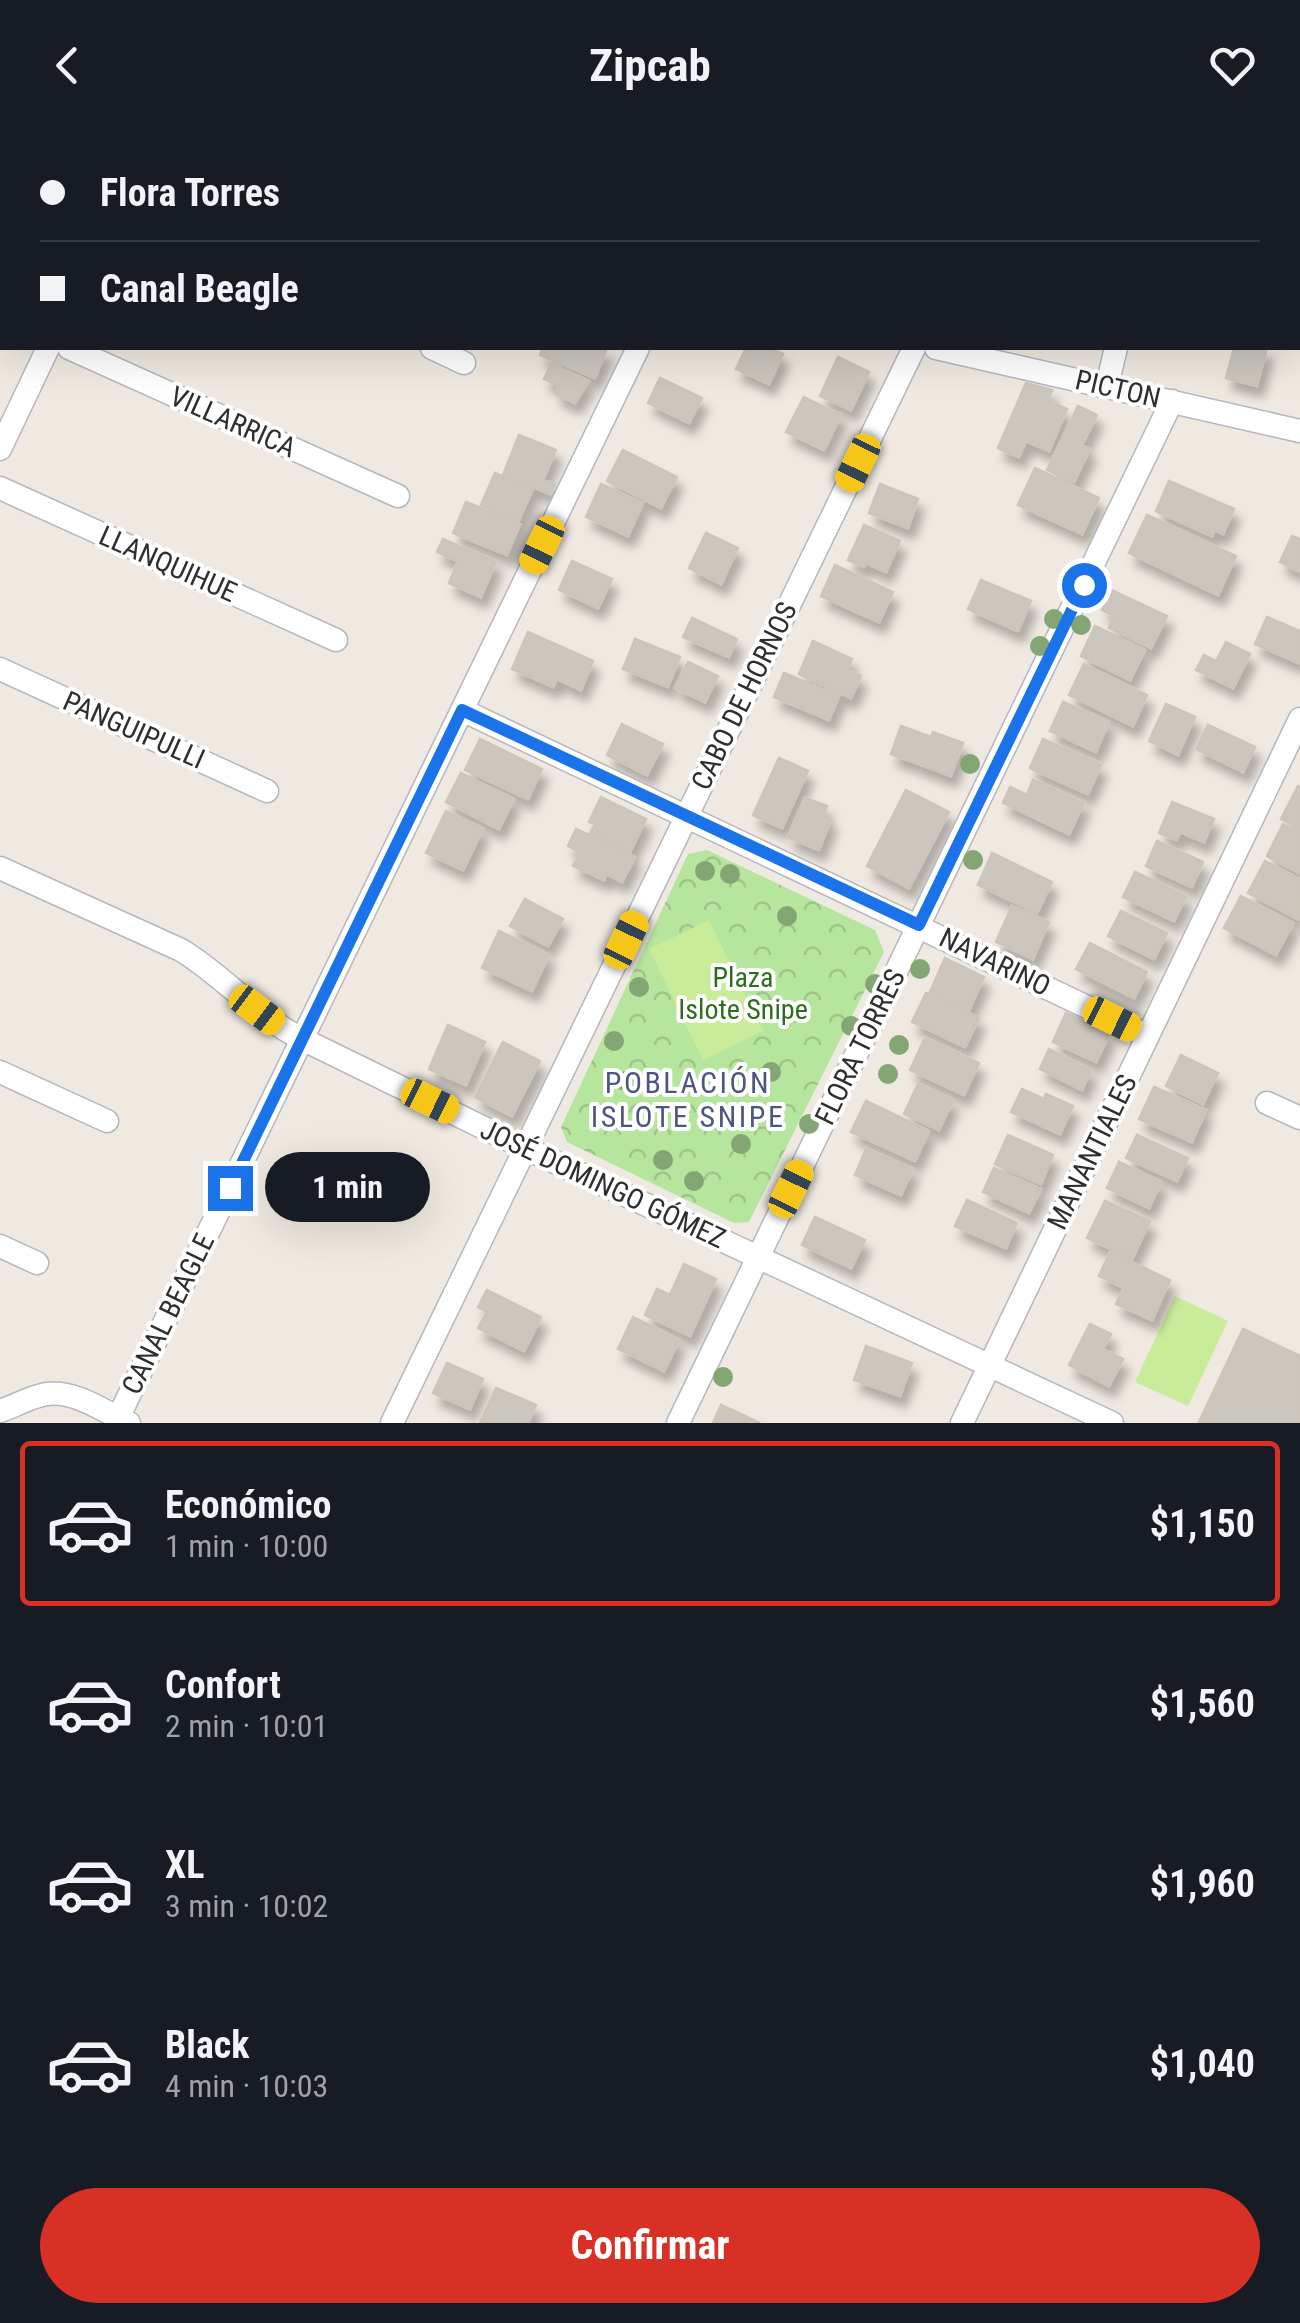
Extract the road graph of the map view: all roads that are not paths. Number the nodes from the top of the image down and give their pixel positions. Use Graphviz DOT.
graph roads {
  1 [pos="47,350"];
  2 [pos="73,350"];
  3 [pos="436,350"];
  4 [pos="637,350"];
  5 [pos="913,350"];
  6 [pos="945,350"];
  7 [pos="1116,350"];
  8 [pos="464,363"];
  9 [pos="1107,386"];
  10 [pos="1172,401"];
  11 [pos="1300,430"];
  12 [pos="0,449"];
  13 [pos="0,488"];
  14 [pos="398,496"];
  15 [pos="336,640"];
  16 [pos="0,669"];
  17 [pos="462,710"];
  18 [pos="1300,719"];
  19 [pos="267,790"];
  20 [pos="686,816"];
  21 [pos="0,868"];
  22 [pos="919,925"];
  23 [pos="1148,1036"];
  24 [pos="302,1039"];
  25 [pos="0,1072"];
  26 [pos="1267,1103"];
  27 [pos="1300,1118"];
  28 [pos="107,1122"];
  29 [pos="525,1148"];
  30 [pos="0,1246"];
  31 [pos="758,1257"];
  32 [pos="37,1263"];
  33 [pos="990,1366"];
  34 [pos="0,1411"];
  35 [pos="92,1415"];
  36 [pos="123,1420"];
  37 [pos="392,1423"];
  38 [pos="678,1423"];
  39 [pos="962,1423"];
  40 [pos="1112,1423"];
  1 -- 12 [label="street"];
  2 -- 14 [label="street, VILLARRICA"];
  3 -- 8 [label="street"];
  4 -- 17 [label="street, CANAL BEAGLE"];
  5 -- 20 [label="street, CABO DE HORNOS"];
  6 -- 9 [label="street, PICTON"];
  7 -- 9 [label="street"];
  9 -- 10 [label="street, PICTON"];
  10 -- 11 [label="street, PICTON"];
  10 -- 22 [label="street, FLORA TORRES"];
  13 -- 15 [label="street, LLANQUIHUE"];
  16 -- 19 [label="street, PANGUIPULLI"];
  17 -- 20 [label="street, NAVARINO"];
  17 -- 24 [label="street, CANAL BEAGLE"];
  18 -- 23 [label="street, MANANTIALES"];
  20 -- 22 [label="street, NAVARINO"];
  20 -- 29 [label="street, CABO DE HORNOS"];
  21 -- 24 [label="street, JOSÉ DOMINGO GÓMEZ"];
  22 -- 23 [label="street, NAVARINO"];
  22 -- 31 [label="street, FLORA TORRES"];
  23 -- 33 [label="street, MANANTIALES"];
  24 -- 29 [label="street, JOSÉ DOMINGO GÓMEZ"];
  24 -- 36 [label="street, CANAL BEAGLE"];
  25 -- 28 [label="street"];
  26 -- 27 [label="street"];
  29 -- 31 [label="street, JOSÉ DOMINGO GÓMEZ"];
  29 -- 37 [label="street, CABO DE HORNOS"];
  30 -- 32 [label="street"];
  31 -- 33 [label="street, JOSÉ DOMINGO GÓMEZ"];
  31 -- 38 [label="street, FLORA TORRES"];
  33 -- 39 [label="street, MANANTIALES"];
  33 -- 40 [label="street, JOSÉ DOMINGO GÓMEZ"];
  34 -- 35 [label="street"];
  35 -- 36 [label="street"];
}
